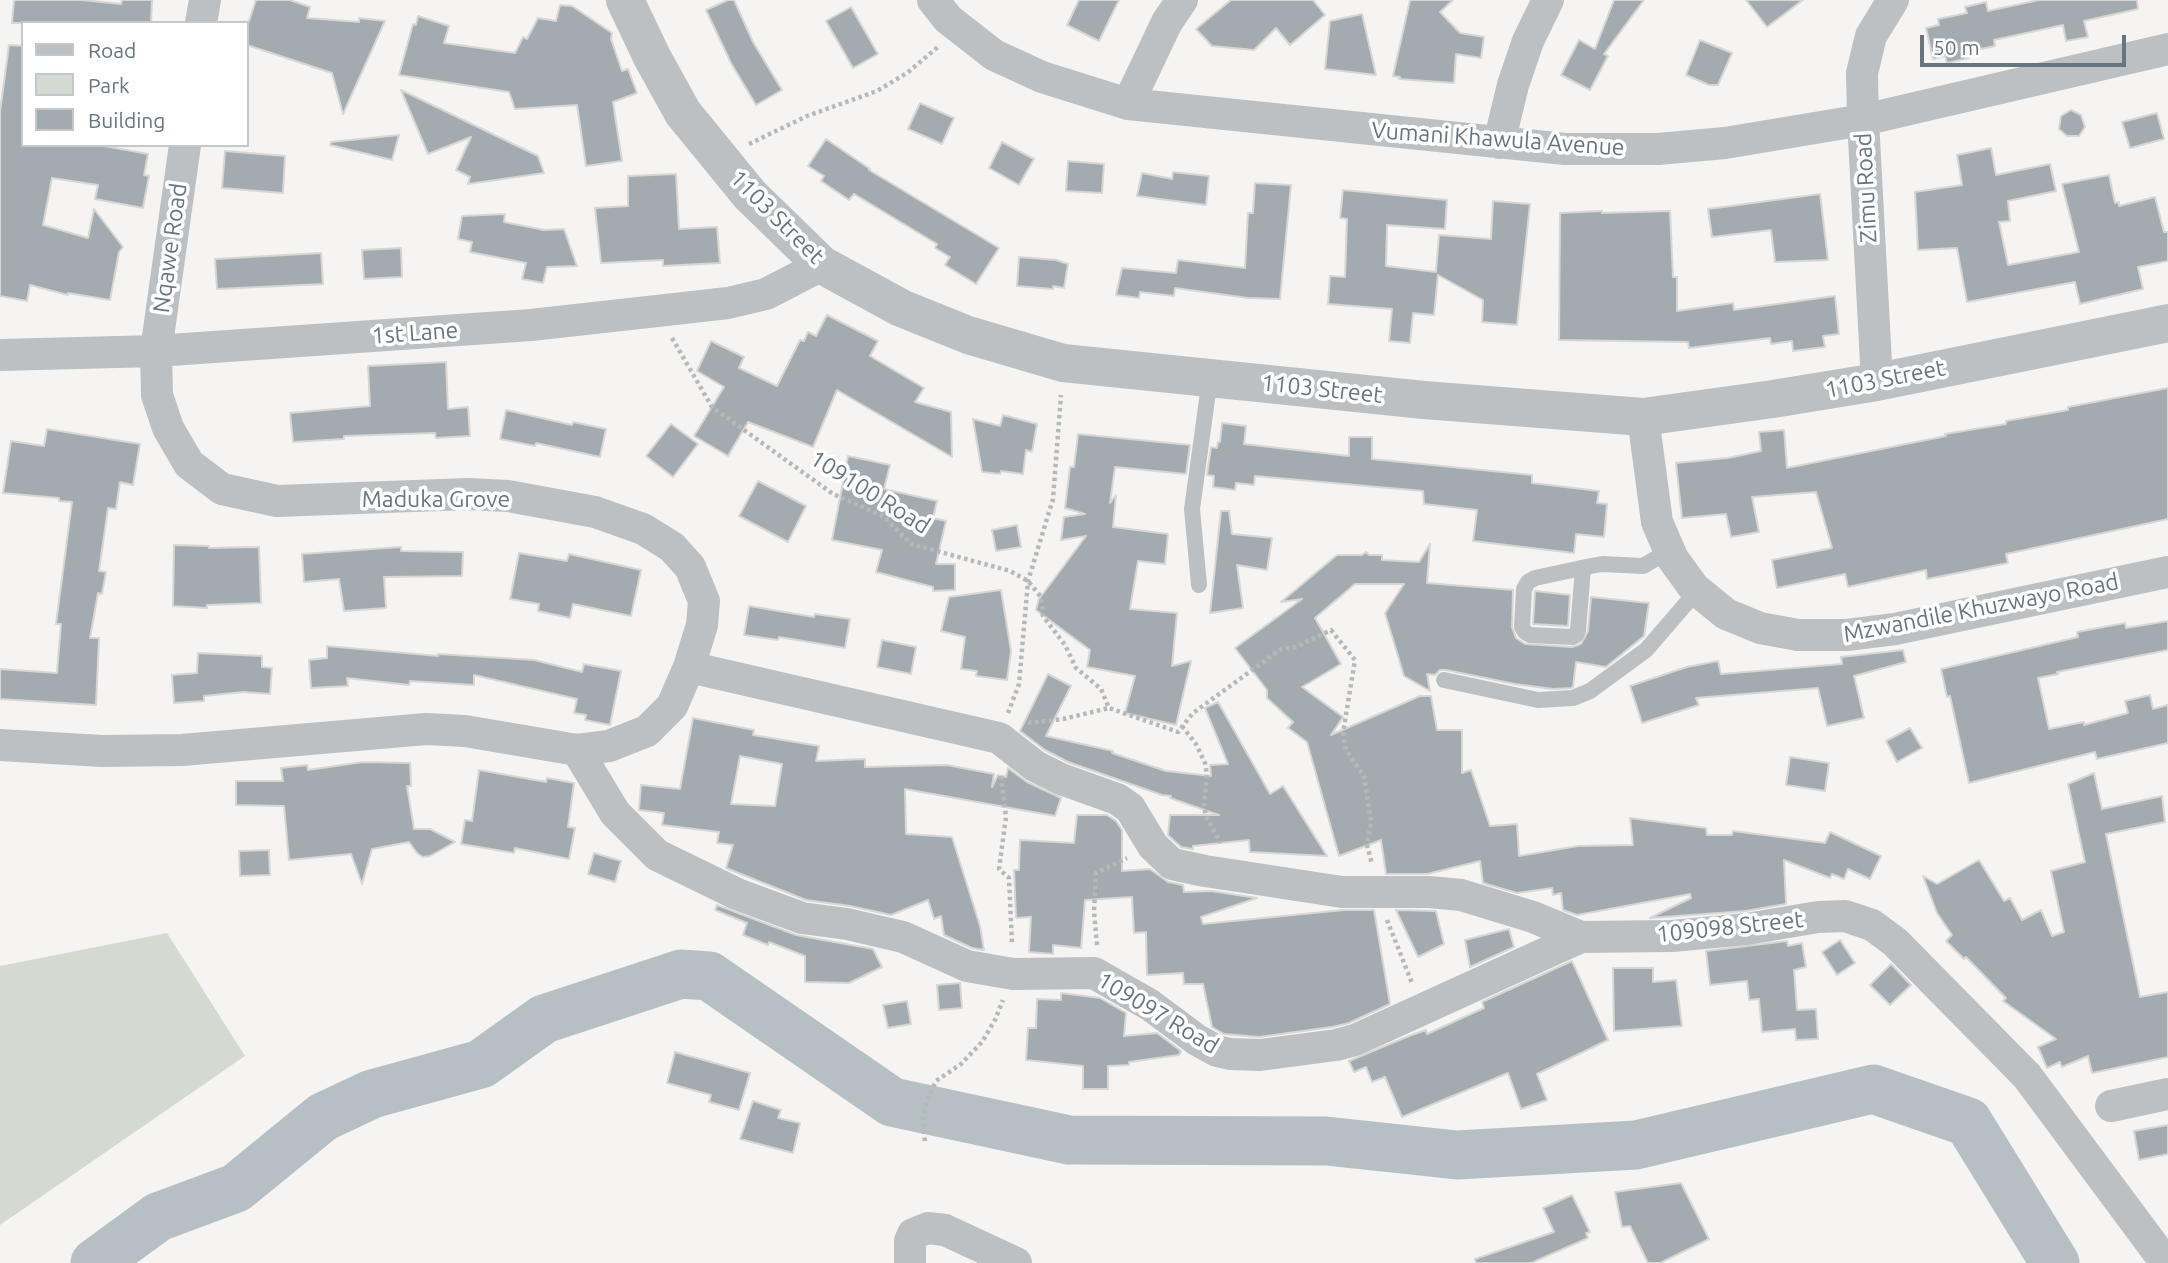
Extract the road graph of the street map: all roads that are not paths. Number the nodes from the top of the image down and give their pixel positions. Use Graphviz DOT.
graph roads {
  1 [pos="205,0"];
  2 [pos="625,0"];
  3 [pos="933,0"];
  4 [pos="1182,0"];
  5 [pos="1548,0"];
  6 [pos="1893,0"];
  7 [pos="201,21"];
  8 [pos="2168,49"];
  9 [pos="1128,104"];
  10 [pos="1863,120"];
  11 [pos="1499,143"];
  12 [pos="184,147"];
  13 [pos="822,265"];
  14 [pos="2168,323"];
  15 [pos="156,351"];
  16 [pos="0,355"];
  17 [pos="1210,378"];
  18 [pos="1877,382"];
  19 [pos="1643,416"];
  20 [pos="1670,551"];
  21 [pos="1583,568"];
  22 [pos="2168,572"];
  23 [pos="1199,585"];
  24 [pos="1697,591"];
  25 [pos="689,667"];
  26 [pos="1444,680"];
  27 [pos="0,745"];
  28 [pos="577,750"];
  29 [pos="1581,937"];
  30 [pos="2168,1094"];
  31 [pos="2111,1106"];
  32 [pos="910,1263"];
  33 [pos="1016,1263"];
  34 [pos="2166,1263"];
  1 -- 7 [label="street"];
  2 -- 13 [label="street, 1103 Street"];
  3 -- 9 [label="street, Vumani Khawula Avenue"];
  4 -- 9 [label="street"];
  5 -- 11 [label="street"];
  6 -- 10 [label="street, Zimu Road"];
  8 -- 10 [label="street, Vumani Khawula Avenue"];
  9 -- 11 [label="street, Vumani Khawula Avenue"];
  10 -- 11 [label="street, Vumani Khawula Avenue"];
  10 -- 18 [label="street, Zimu Road"];
  12 -- 15 [label="street, Nqawe Road"];
  13 -- 15 [label="street, 1st Lane"];
  13 -- 17 [label="street, 1103 Street"];
  14 -- 18 [label="street, 1103 Street"];
  15 -- 16 [label="street, 1st Lane"];
  15 -- 25 [label="street, Maduka Grove"];
  17 -- 19 [label="street, 1103 Street"];
  17 -- 23 [label="lane"];
  18 -- 19 [label="street, 1103 Street"];
  19 -- 20 [label="street, Mzwandile Khuzwayo Road"];
  20 -- 21 [label="lane"];
  20 -- 24 [label="street, Mzwandile Khuzwayo Road"];
  21 -- 21 [label="lane"];
  22 -- 24 [label="street, Mzwandile Khuzwayo Road"];
  24 -- 26 [label="lane"];
  25 -- 28 [label="street, Maduka Grove"];
  25 -- 29 [label="street, 109098 Street"];
  27 -- 28 [label="street, Maduka Grove"];
  28 -- 29 [label="street, 109097 Road"];
  29 -- 34 [label="street, 109098 Street"];
  30 -- 31 [label="street"];
  32 -- 33 [label="street"];
}
